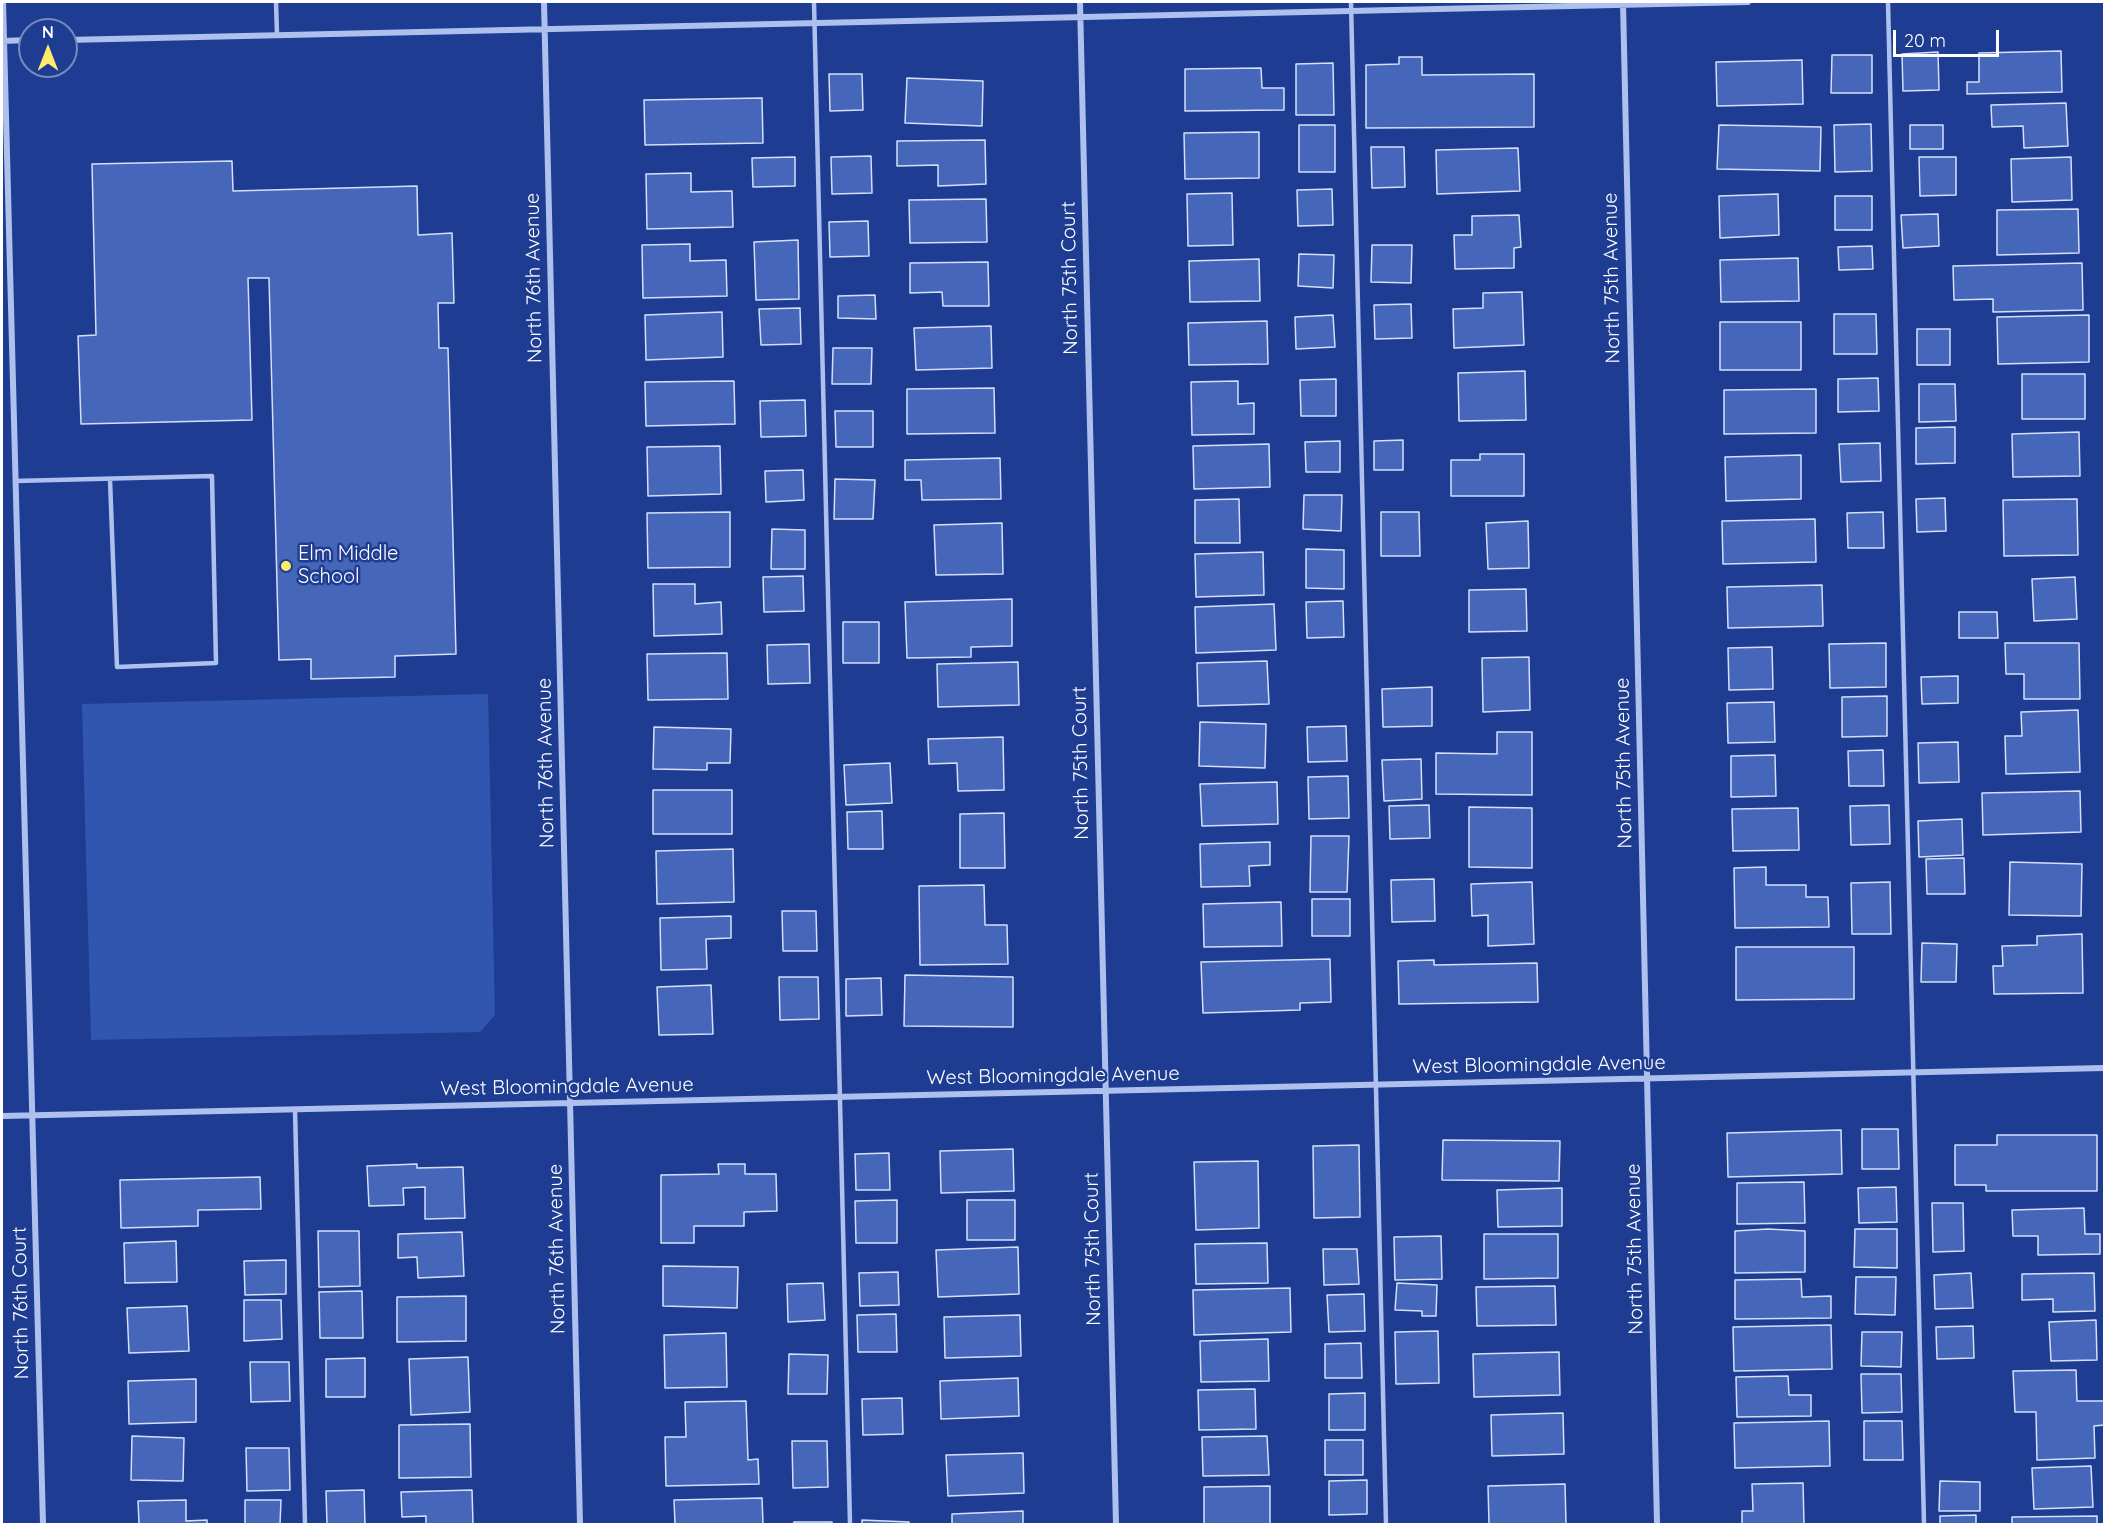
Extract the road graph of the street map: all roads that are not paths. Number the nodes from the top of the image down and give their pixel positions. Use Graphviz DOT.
graph roads {
  1 [pos="3,2"];
  2 [pos="276,2"];
  3 [pos="544,2"];
  4 [pos="814,2"];
  5 [pos="1080,2"];
  6 [pos="1351,2"];
  7 [pos="1748,2"];
  8 [pos="1888,2"];
  9 [pos="1623,3"];
  10 [pos="1351,10"];
  11 [pos="1080,16"];
  12 [pos="815,22"];
  13 [pos="545,29"];
  14 [pos="277,35"];
  15 [pos="18,40"];
  16 [pos="78,40"];
  17 [pos="3,41"];
  18 [pos="110,479"];
  19 [pos="14,481"];
  20 [pos="2104,1068"];
  21 [pos="1913,1073"];
  22 [pos="1648,1079"];
  23 [pos="1376,1085"];
  24 [pos="1106,1091"];
  25 [pos="840,1097"];
  26 [pos="570,1103"];
  27 [pos="295,1109"];
  28 [pos="32,1115"];
  29 [pos="2,1116"];
  30 [pos="43,1524"];
  31 [pos="305,1524"];
  32 [pos="580,1524"];
  33 [pos="850,1524"];
  34 [pos="1116,1524"];
  35 [pos="1386,1524"];
  36 [pos="1658,1524"];
  37 [pos="1924,1524"];
  1 -- 17 [label="street, North 76th Court"];
  2 -- 14 [label="lane"];
  3 -- 13 [label="street, North 76th Avenue"];
  4 -- 12 [label="lane"];
  5 -- 11 [label="street, North 75th Court"];
  6 -- 10 [label="lane"];
  7 -- 9 [label="street"];
  8 -- 21 [label="lane"];
  9 -- 10 [label="street"];
  9 -- 22 [label="street, North 75th Avenue"];
  10 -- 11 [label="street"];
  10 -- 23 [label="lane"];
  11 -- 12 [label="street"];
  11 -- 24 [label="street, North 75th Court"];
  12 -- 13 [label="street"];
  12 -- 25 [label="lane"];
  13 -- 14 [label="street"];
  13 -- 26 [label="street, North 76th Avenue"];
  14 -- 16 [label="street"];
  15 -- 17 [label="street"];
  17 -- 19 [label="street, North 76th Court"];
  18 -- 18 [label="lane"];
  18 -- 19 [label="lane"];
  19 -- 28 [label="street, North 76th Court"];
  20 -- 21 [label="street, West Bloomingdale Avenue"];
  21 -- 22 [label="street, West Bloomingdale Avenue"];
  21 -- 37 [label="lane"];
  22 -- 23 [label="street, West Bloomingdale Avenue"];
  22 -- 36 [label="street, North 75th Avenue"];
  23 -- 24 [label="street, West Bloomingdale Avenue"];
  23 -- 35 [label="lane"];
  24 -- 25 [label="street, West Bloomingdale Avenue"];
  24 -- 34 [label="street, North 75th Court"];
  25 -- 26 [label="street, West Bloomingdale Avenue"];
  25 -- 33 [label="lane"];
  26 -- 27 [label="street, West Bloomingdale Avenue"];
  26 -- 32 [label="street, North 76th Avenue"];
  27 -- 28 [label="street, West Bloomingdale Avenue"];
  27 -- 31 [label="lane"];
  28 -- 29 [label="street, West Bloomingdale Avenue"];
  28 -- 30 [label="street, North 76th Court"];
}
